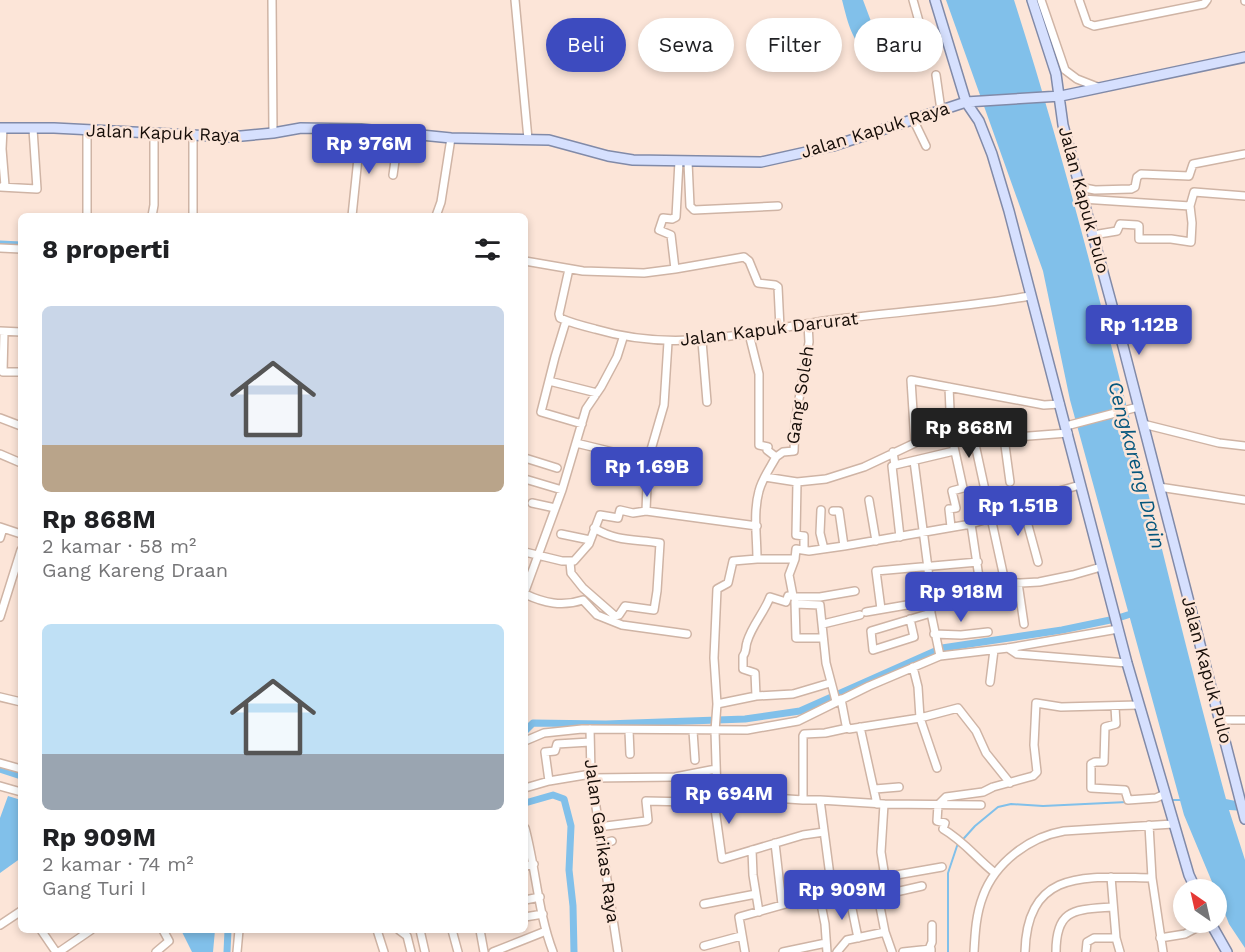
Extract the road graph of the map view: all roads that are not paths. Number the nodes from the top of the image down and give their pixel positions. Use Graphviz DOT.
graph roads {
  1 [pos="272,0"];
  2 [pos="515,0"];
  3 [pos="914,0"];
  4 [pos="935,0"];
  5 [pos="1032,0"];
  6 [pos="1041,0"];
  7 [pos="1079,0"];
  8 [pos="1207,0"];
  9 [pos="919,18"];
  10 [pos="1245,57"];
  11 [pos="936,75"];
  12 [pos="1100,88"];
  13 [pos="1057,97"];
  14 [pos="966,102"];
  15 [pos="941,110"];
  16 [pos="914,119"];
  17 [pos="1,128"];
  18 [pos="33,129"];
  19 [pos="362,129"];
  20 [pos="87,131"];
  21 [pos="399,132"];
  22 [pos="154,133"];
  23 [pos="273,133"];
  24 [pos="193,135"];
  25 [pos="452,138"];
  26 [pos="528,139"];
  27 [pos="926,146"];
  28 [pos="1245,154"];
  29 [pos="684,161"];
  30 [pos="393,175"];
  31 [pos="3,187"];
  32 [pos="1079,187"];
  33 [pos="1245,196"];
  34 [pos="1082,199"];
  35 [pos="778,206"];
  36 [pos="1190,206"];
  37 [pos="87,213"];
  38 [pos="152,213"];
  39 [pos="193,213"];
  40 [pos="352,213"];
  41 [pos="437,213"];
  42 [pos="1092,235"];
  43 [pos="0,248"];
  44 [pos="18,249"];
  45 [pos="528,262"];
  46 [pos="569,269"];
  47 [pos="675,269"];
  48 [pos="1030,296"];
  49 [pos="566,321"];
  50 [pos="808,324"];
  51 [pos="780,328"];
  52 [pos="2,332"];
  53 [pos="18,332"];
  54 [pos="749,334"];
  55 [pos="623,338"];
  56 [pos="702,341"];
  57 [pos="668,342"];
  58 [pos="18,372"];
  59 [pos="549,381"];
  60 [pos="949,387"];
  61 [pos="597,393"];
  62 [pos="707,402"];
  63 [pos="1060,404"];
  64 [pos="1135,407"];
  65 [pos="0,418"];
  66 [pos="582,424"];
  67 [pos="1143,424"];
  68 [pos="18,425"];
  69 [pos="1068,428"];
  70 [pos="1004,438"];
  71 [pos="576,443"];
  72 [pos="1245,446"];
  73 [pos="954,451"];
  74 [pos="893,452"];
  75 [pos="617,453"];
  76 [pos="0,454"];
  77 [pos="776,457"];
  78 [pos="528,459"];
  79 [pos="914,461"];
  80 [pos="18,462"];
  81 [pos="895,465"];
  82 [pos="557,468"];
  83 [pos="765,477"];
  84 [pos="528,480"];
  85 [pos="797,482"];
  86 [pos="1010,482"];
  87 [pos="1080,485"];
  88 [pos="1159,487"];
  89 [pos="562,490"];
  90 [pos="869,500"];
  91 [pos="1245,500"];
  92 [pos="532,503"];
  93 [pos="1023,507"];
  94 [pos="555,508"];
  95 [pos="821,510"];
  96 [pos="646,511"];
  97 [pos="833,511"];
  98 [pos="992,518"];
  99 [pos="971,524"];
  100 [pos="757,526"];
  101 [pos="2,527"];
  102 [pos="951,527"];
  103 [pos="594,528"];
  104 [pos="924,532"];
  105 [pos="18,533"];
  106 [pos="561,534"];
  107 [pos="900,537"];
  108 [pos="0,538"];
  109 [pos="590,540"];
  110 [pos="876,540"];
  111 [pos="844,546"];
  112 [pos="804,549"];
  113 [pos="824,549"];
  114 [pos="528,553"];
  115 [pos="538,556"];
  116 [pos="757,559"];
  117 [pos="795,559"];
  118 [pos="18,560"];
  119 [pos="570,562"];
  120 [pos="978,562"];
  121 [pos="1038,562"];
  122 [pos="1101,567"];
  123 [pos="928,568"];
  124 [pos="1005,582"];
  125 [pos="1018,583"];
  126 [pos="528,584"];
  127 [pos="980,584"];
  128 [pos="930,588"];
  129 [pos="855,591"];
  130 [pos="528,593"];
  131 [pos="977,597"];
  132 [pos="794,599"];
  133 [pos="930,601"];
  134 [pos="881,609"];
  135 [pos="931,613"];
  136 [pos="0,617"];
  137 [pos="910,619"];
  138 [pos="823,624"];
  139 [pos="1024,624"];
  140 [pos="1118,627"];
  141 [pos="988,632"];
  142 [pos="687,634"];
  143 [pos="935,635"];
  144 [pos="823,638"];
  145 [pos="1008,648"];
  146 [pos="994,650"];
  147 [pos="939,654"];
  148 [pos="1127,663"];
  149 [pos="913,667"];
  150 [pos="990,682"];
  151 [pos="830,685"];
  152 [pos="756,696"];
  153 [pos="0,697"];
  154 [pos="837,699"];
  155 [pos="18,701"];
  156 [pos="1138,705"];
  157 [pos="717,707"];
  158 [pos="1115,707"];
  159 [pos="920,718"];
  160 [pos="1220,720"];
  161 [pos="1245,720"];
  162 [pos="716,728"];
  163 [pos="848,728"];
  164 [pos="860,728"];
  165 [pos="590,729"];
  166 [pos="629,731"];
  167 [pos="693,731"];
  168 [pos="550,732"];
  169 [pos="528,739"];
  170 [pos="590,742"];
  171 [pos="553,751"];
  172 [pos="630,754"];
  173 [pos="695,760"];
  174 [pos="0,763"];
  175 [pos="937,768"];
  176 [pos="18,769"];
  177 [pos="716,770"];
  178 [pos="592,776"];
  179 [pos="549,781"];
  180 [pos="1010,783"];
  181 [pos="0,786"];
  182 [pos="528,787"];
  183 [pos="899,787"];
  184 [pos="875,789"];
  185 [pos="18,791"];
  186 [pos="713,794"];
  187 [pos="1166,799"];
  188 [pos="803,800"];
  189 [pos="820,800"];
  190 [pos="690,802"];
  191 [pos="881,804"];
  192 [pos="938,805"];
  193 [pos="981,805"];
  194 [pos="1244,814"];
  195 [pos="1173,824"];
  196 [pos="1154,825"];
  197 [pos="598,827"];
  198 [pos="824,832"];
  199 [pos="612,841"];
  200 [pos="528,842"];
  201 [pos="774,843"];
  202 [pos="601,844"];
  203 [pos="752,850"];
  204 [pos="534,864"];
  205 [pos="528,865"];
  206 [pos="942,867"];
  207 [pos="995,873"];
  208 [pos="885,877"];
  209 [pos="1111,877"];
  210 [pos="1152,878"];
  211 [pos="1192,879"];
  212 [pos="875,881"];
  213 [pos="922,886"];
  214 [pos="852,889"];
  215 [pos="756,894"];
  216 [pos="819,894"];
  217 [pos="878,896"];
  218 [pos="540,897"];
  219 [pos="528,899"];
  220 [pos="850,899"];
  221 [pos="704,904"];
  222 [pos="782,904"];
  223 [pos="1112,907"];
  224 [pos="759,912"];
  225 [pos="18,913"];
  226 [pos="543,914"];
  227 [pos="528,916"];
  228 [pos="0,925"];
  229 [pos="932,925"];
  230 [pos="546,931"];
  231 [pos="885,932"];
  232 [pos="43,933"];
  233 [pos="86,933"];
  234 [pos="165,933"];
  235 [pos="239,933"];
  236 [pos="378,933"];
  237 [pos="403,933"];
  238 [pos="421,933"];
  239 [pos="453,933"];
  240 [pos="481,933"];
  241 [pos="1187,933"];
  242 [pos="1216,933"];
  243 [pos="741,936"];
  244 [pos="858,938"];
  245 [pos="1116,938"];
  246 [pos="1160,938"];
  247 [pos="826,943"];
  248 [pos="704,946"];
  249 [pos="930,950"];
  250 [pos="619,951"];
  251 [pos="58,952"];
  252 [pos="156,952"];
  253 [pos="237,952"];
  254 [pos="384,952"];
  255 [pos="411,952"];
  256 [pos="425,952"];
  257 [pos="458,952"];
  258 [pos="484,952"];
  259 [pos="493,952"];
  260 [pos="553,952"];
  261 [pos="745,952"];
  262 [pos="783,952"];
  263 [pos="827,952"];
  264 [pos="837,952"];
  265 [pos="892,952"];
  266 [pos="903,952"];
  267 [pos="974,952"];
  268 [pos="1025,952"];
  269 [pos="1056,952"];
  270 [pos="1086,952"];
  271 [pos="1120,952"];
  272 [pos="1163,952"];
  273 [pos="1227,952"];
  1 -- 23 [label="street"];
  2 -- 26 [label="street"];
  3 -- 9 [label="street"];
  4 -- 14 [label="main road"];
  5 -- 13 [label="main road, Jalan Kapuk Pulo"];
  6 -- 12 [label="street"];
  7 -- 8 [label="street"];
  10 -- 12 [label="main road, Jalan Kapuk Raya"];
  11 -- 15 [label="street"];
  12 -- 13 [label="main road, Jalan Kapuk Raya"];
  13 -- 14 [label="main road, Jalan Kapuk Raya"];
  13 -- 32 [label="main road, Jalan Kapuk Pulo"];
  14 -- 15 [label="main road, Jalan Kapuk Raya"];
  14 -- 48 [label="main road"];
  15 -- 16 [label="main road, Jalan Kapuk Raya"];
  16 -- 27 [label="street"];
  16 -- 29 [label="main road, Jalan Kapuk Raya"];
  17 -- 18 [label="main road, Jalan Kapuk Raya"];
  17 -- 31 [label="street"];
  18 -- 20 [label="main road, Jalan Kapuk Raya"];
  18 -- 31 [label="street"];
  19 -- 21 [label="main road, Jalan Kapuk Raya"];
  19 -- 23 [label="main road, Jalan Kapuk Raya"];
  19 -- 40 [label="street"];
  20 -- 22 [label="main road, Jalan Kapuk Raya"];
  20 -- 37 [label="street"];
  21 -- 25 [label="main road, Jalan Kapuk Raya"];
  21 -- 30 [label="street"];
  22 -- 24 [label="main road, Jalan Kapuk Raya"];
  22 -- 38 [label="street"];
  23 -- 24 [label="main road, Jalan Kapuk Raya"];
  24 -- 39 [label="street"];
  25 -- 26 [label="main road, Jalan Kapuk Raya"];
  25 -- 41 [label="street"];
  26 -- 29 [label="main road, Jalan Kapuk Raya"];
  28 -- 32 [label="street"];
  29 -- 35 [label="street"];
  29 -- 47 [label="street"];
  32 -- 34 [label="main road, Jalan Kapuk Pulo"];
  33 -- 36 [label="street"];
  34 -- 36 [label="street"];
  34 -- 42 [label="main road, Jalan Kapuk Pulo"];
  36 -- 42 [label="street"];
  42 -- 64 [label="main road, Jalan Kapuk Pulo"];
  43 -- 44 [label="street"];
  45 -- 46 [label="street"];
  46 -- 47 [label="street"];
  46 -- 49 [label="street"];
  47 -- 51 [label="street"];
  48 -- 50 [label="street, Jalan Kapuk Darurat"];
  48 -- 63 [label="main road"];
  49 -- 55 [label="street, Jalan Kapuk Darurat"];
  49 -- 59 [label="street"];
  50 -- 51 [label="street, Jalan Kapuk Darurat"];
  50 -- 77 [label="street, Gang Soleh"];
  51 -- 54 [label="street, Jalan Kapuk Darurat"];
  52 -- 53 [label="street"];
  52 -- 58 [label="street"];
  54 -- 56 [label="street, Jalan Kapuk Darurat"];
  54 -- 77 [label="street"];
  55 -- 57 [label="street, Jalan Kapuk Darurat"];
  55 -- 61 [label="street"];
  56 -- 57 [label="street, Jalan Kapuk Darurat"];
  56 -- 62 [label="street"];
  57 -- 96 [label="street"];
  59 -- 61 [label="street"];
  59 -- 66 [label="street"];
  60 -- 63 [label="street"];
  60 -- 73 [label="street"];
  60 -- 74 [label="street"];
  61 -- 66 [label="street"];
  63 -- 69 [label="main road"];
  64 -- 67 [label="main road, Jalan Kapuk Pulo"];
  64 -- 69 [label="street"];
  65 -- 68 [label="street"];
  66 -- 71 [label="street"];
  67 -- 72 [label="street"];
  67 -- 88 [label="main road, Jalan Kapuk Pulo"];
  69 -- 70 [label="street"];
  69 -- 87 [label="main road"];
  70 -- 86 [label="street"];
  70 -- 98 [label="street"];
  71 -- 75 [label="street"];
  71 -- 89 [label="street"];
  73 -- 79 [label="street"];
  73 -- 102 [label="street"];
  74 -- 81 [label="street"];
  74 -- 85 [label="street"];
  76 -- 80 [label="street"];
  77 -- 83 [label="street"];
  78 -- 82 [label="street"];
  79 -- 81 [label="street"];
  79 -- 104 [label="street"];
  81 -- 107 [label="street"];
  83 -- 85 [label="street"];
  83 -- 100 [label="street"];
  84 -- 89 [label="street"];
  85 -- 112 [label="street"];
  87 -- 93 [label="street"];
  87 -- 122 [label="main road"];
  88 -- 91 [label="street"];
  88 -- 160 [label="main road, Jalan Kapuk Pulo"];
  89 -- 94 [label="street"];
  90 -- 110 [label="street"];
  92 -- 94 [label="street"];
  93 -- 98 [label="street"];
  93 -- 121 [label="street"];
  94 -- 115 [label="street"];
  95 -- 113 [label="street"];
  96 -- 100 [label="street"];
  96 -- 103 [label="street"];
  97 -- 111 [label="street"];
  98 -- 99 [label="street"];
  98 -- 124 [label="street"];
  99 -- 102 [label="street"];
  99 -- 120 [label="street"];
  100 -- 116 [label="street"];
  101 -- 105 [label="street"];
  101 -- 108 [label="street"];
  102 -- 104 [label="street"];
  103 -- 109 [label="street"];
  103 -- 119 [label="street"];
  104 -- 107 [label="street"];
  104 -- 123 [label="street"];
  106 -- 109 [label="street"];
  107 -- 110 [label="street"];
  109 -- 119 [label="street"];
  110 -- 111 [label="street"];
  111 -- 113 [label="street"];
  112 -- 113 [label="street"];
  112 -- 117 [label="street"];
  114 -- 115 [label="street"];
  115 -- 119 [label="street"];
  115 -- 126 [label="street"];
  116 -- 117 [label="street"];
  116 -- 157 [label="street"];
  117 -- 132 [label="street"];
  118 -- 136 [label="street"];
  120 -- 123 [label="street"];
  120 -- 127 [label="street"];
  122 -- 125 [label="street"];
  122 -- 140 [label="main road"];
  123 -- 128 [label="street"];
  123 -- 134 [label="street"];
  124 -- 125 [label="street"];
  124 -- 127 [label="street"];
  125 -- 139 [label="street"];
  127 -- 128 [label="street"];
  128 -- 133 [label="street"];
  129 -- 132 [label="street"];
  130 -- 142 [label="street"];
  131 -- 133 [label="street"];
  132 -- 138 [label="street"];
  132 -- 144 [label="street"];
  132 -- 152 [label="street"];
  133 -- 134 [label="street"];
  133 -- 135 [label="street"];
  134 -- 138 [label="street"];
  135 -- 137 [label="street"];
  135 -- 143 [label="street"];
  137 -- 137 [label="street"];
  138 -- 144 [label="street"];
  140 -- 145 [label="street"];
  140 -- 148 [label="main road"];
  141 -- 143 [label="street"];
  143 -- 147 [label="street"];
  144 -- 151 [label="street"];
  145 -- 146 [label="street"];
  145 -- 148 [label="street"];
  146 -- 147 [label="street"];
  146 -- 150 [label="street"];
  147 -- 149 [label="street"];
  148 -- 156 [label="main road"];
  149 -- 154 [label="street"];
  149 -- 159 [label="street"];
  151 -- 152 [label="street"];
  151 -- 154 [label="street"];
  152 -- 157 [label="street"];
  153 -- 155 [label="street"];
  154 -- 162 [label="street"];
  154 -- 163 [label="street"];
  156 -- 158 [label="street"];
  156 -- 187 [label="main road"];
  157 -- 162 [label="street"];
  158 -- 180 [label="street"];
  158 -- 187 [label="street"];
  159 -- 164 [label="street"];
  159 -- 175 [label="street"];
  159 -- 180 [label="street"];
  160 -- 161 [label="street"];
  160 -- 194 [label="main road, Jalan Kapuk Pulo"];
  162 -- 167 [label="street"];
  162 -- 177 [label="street"];
  163 -- 164 [label="street"];
  163 -- 188 [label="street"];
  164 -- 184 [label="street"];
  165 -- 166 [label="street"];
  165 -- 168 [label="street"];
  165 -- 170 [label="street, Jalan Garikas Raya"];
  166 -- 167 [label="street"];
  166 -- 172 [label="street"];
  167 -- 173 [label="street"];
  168 -- 169 [label="street"];
  168 -- 171 [label="street"];
  170 -- 171 [label="street"];
  170 -- 178 [label="street, Jalan Garikas Raya"];
  171 -- 179 [label="street"];
  174 -- 176 [label="street"];
  177 -- 178 [label="street"];
  177 -- 188 [label="street"];
  178 -- 179 [label="street"];
  178 -- 197 [label="street, Jalan Garikas Raya"];
  179 -- 182 [label="street"];
  180 -- 192 [label="street"];
  181 -- 185 [label="street"];
  183 -- 184 [label="street"];
  184 -- 191 [label="street"];
  186 -- 203 [label="street"];
  187 -- 195 [label="main road"];
  188 -- 189 [label="street"];
  189 -- 191 [label="street"];
  189 -- 198 [label="street"];
  190 -- 197 [label="street"];
  191 -- 192 [label="street"];
  191 -- 208 [label="street"];
  192 -- 193 [label="street"];
  192 -- 207 [label="street"];
  195 -- 196 [label="street"];
  195 -- 211 [label="main road"];
  196 -- 207 [label="street"];
  196 -- 210 [label="street"];
  197 -- 202 [label="street, Jalan Garikas Raya"];
  198 -- 201 [label="street"];
  198 -- 216 [label="street"];
  199 -- 202 [label="street"];
  200 -- 204 [label="street"];
  201 -- 203 [label="street"];
  201 -- 222 [label="street"];
  202 -- 250 [label="street, Jalan Garikas Raya"];
  203 -- 215 [label="street"];
  204 -- 205 [label="street"];
  204 -- 218 [label="street"];
  206 -- 208 [label="street"];
  207 -- 267 [label="street"];
  208 -- 212 [label="street"];
  209 -- 210 [label="street"];
  209 -- 223 [label="street"];
  209 -- 268 [label="street"];
  210 -- 246 [label="street"];
  212 -- 214 [label="street"];
  212 -- 217 [label="street"];
  213 -- 217 [label="street"];
  215 -- 221 [label="street"];
  215 -- 224 [label="street"];
  216 -- 222 [label="street"];
  216 -- 247 [label="street"];
  217 -- 231 [label="street"];
  218 -- 219 [label="street"];
  218 -- 226 [label="street"];
  220 -- 244 [label="street"];
  222 -- 224 [label="street"];
  223 -- 245 [label="street"];
  223 -- 269 [label="street"];
  224 -- 243 [label="street"];
  225 -- 228 [label="street"];
  226 -- 227 [label="street"];
  226 -- 230 [label="street"];
  229 -- 249 [label="street"];
  230 -- 259 [label="street"];
  230 -- 260 [label="street"];
  231 -- 244 [label="street"];
  231 -- 265 [label="street"];
  232 -- 251 [label="street"];
  233 -- 251 [label="street"];
  234 -- 252 [label="street"];
  235 -- 253 [label="street"];
  236 -- 254 [label="street"];
  237 -- 255 [label="street"];
  238 -- 256 [label="street"];
  239 -- 257 [label="street"];
  240 -- 258 [label="street"];
  241 -- 246 [label="street"];
  242 -- 273 [label="main road"];
  243 -- 248 [label="street"];
  243 -- 261 [label="street"];
  244 -- 264 [label="street"];
  245 -- 270 [label="street"];
  245 -- 271 [label="street"];
  246 -- 272 [label="street"];
  247 -- 262 [label="street"];
  247 -- 263 [label="street"];
  249 -- 266 [label="street"];
}
